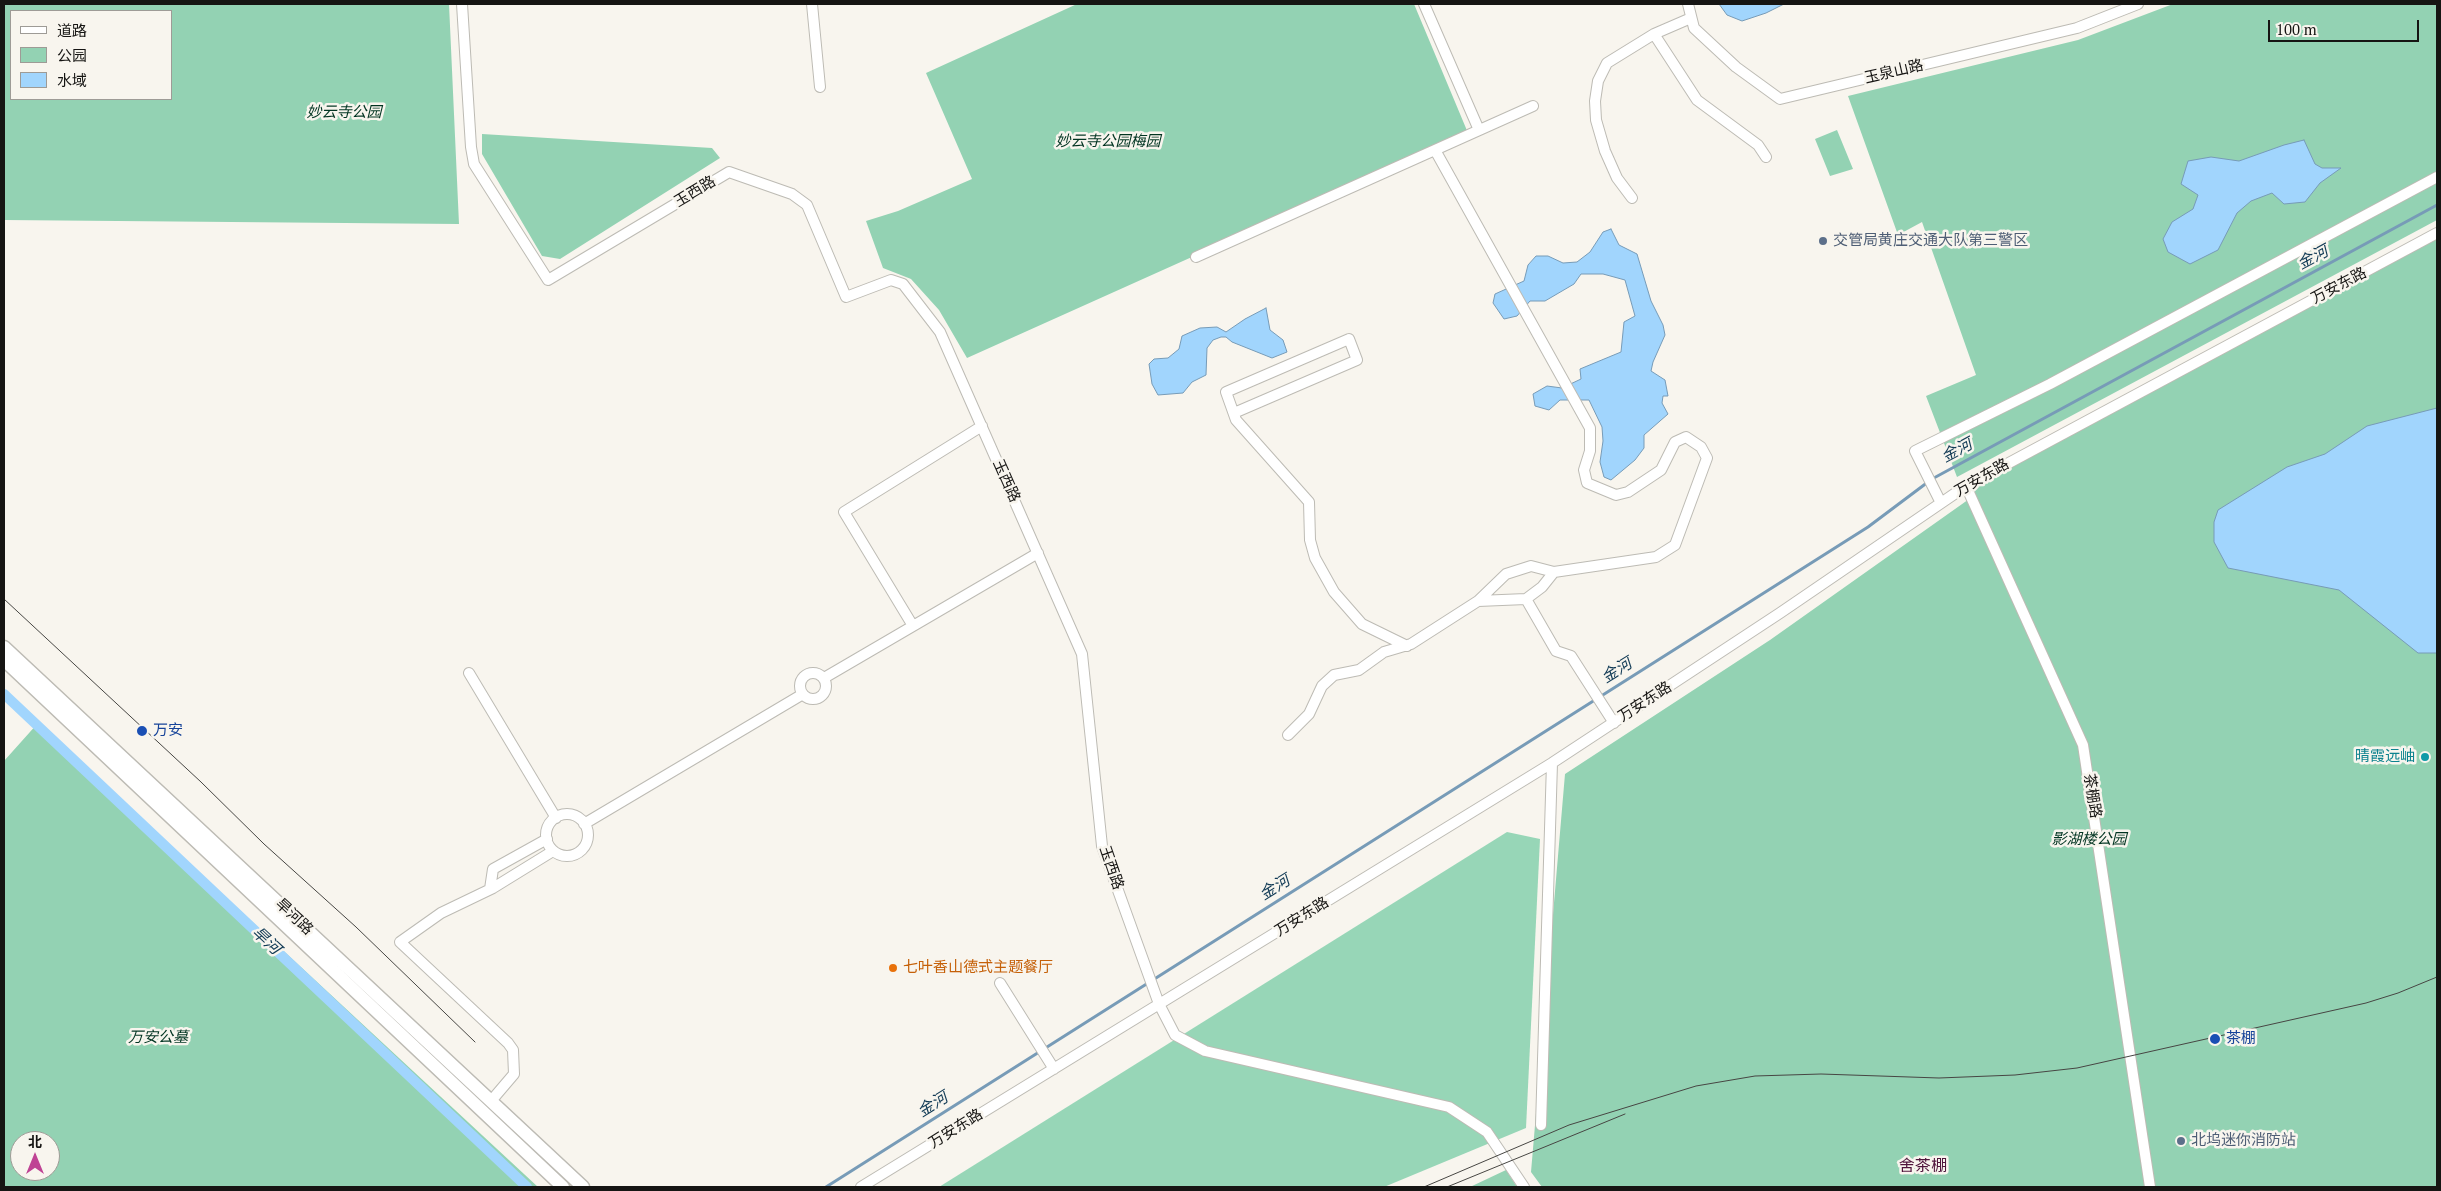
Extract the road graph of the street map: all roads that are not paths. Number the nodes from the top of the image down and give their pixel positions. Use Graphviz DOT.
graph roads {
  1 [pos="462,4"];
  2 [pos="812,4"];
  3 [pos="1424,4"];
  4 [pos="1688,4"];
  5 [pos="2138,4"];
  6 [pos="1691,18"];
  7 [pos="1654,34"];
  8 [pos="820,87"];
  9 [pos="1533,106"];
  10 [pos="1480,130"];
  11 [pos="1435,150"];
  12 [pos="1766,157"];
  13 [pos="2437,177"];
  14 [pos="1632,198"];
  15 [pos="2437,233"];
  16 [pos="1196,257"];
  17 [pos="1234,413"];
  18 [pos="982,426"];
  19 [pos="1966,486"];
  20 [pos="1941,503"];
  21 [pos="1038,553"];
  22 [pos="1554,572"];
  23 [pos="1526,599"];
  24 [pos="1478,601"];
  25 [pos="912,626"];
  26 [pos="1407,646"];
  27 [pos="4,647"];
  28 [pos="4,660"];
  29 [pos="469,673"];
  30 [pos="824,678"];
  31 [pos="803,694"];
  32 [pos="1614,723"];
  33 [pos="1288,735"];
  34 [pos="1552,763"];
  35 [pos="556,818"];
  36 [pos="584,824"];
  37 [pos="547,839"];
  38 [pos="554,851"];
  39 [pos="490,889"];
  40 [pos="1000,983"];
  41 [pos="1159,1004"];
  42 [pos="1054,1069"];
  43 [pos="492,1102"];
  44 [pos="1541,1125"];
  45 [pos="563,1187"];
  46 [pos="583,1187"];
  47 [pos="861,1187"];
  48 [pos="1524,1187"];
  49 [pos="2150,1187"];
  1 -- 18 [label="street, 玉西路"];
  2 -- 8 [label="street"];
  3 -- 10 [label="street"];
  4 -- 6 [label="street, 玉泉山路"];
  5 -- 6 [label="street, 玉泉山路"];
  6 -- 7 [label="street"];
  7 -- 12 [label="street"];
  7 -- 14 [label="street"];
  9 -- 10 [label="street"];
  10 -- 11 [label="street"];
  11 -- 16 [label="street"];
  11 -- 22 [label="street"];
  13 -- 20 [label="street"];
  15 -- 19 [label="street, 万安东路"];
  17 -- 17 [label="street"];
  17 -- 26 [label="street"];
  18 -- 21 [label="street, 玉西路"];
  18 -- 25 [label="street"];
  19 -- 20 [label="street, 万安东路"];
  19 -- 49 [label="street, 茶棚路"];
  20 -- 32 [label="street, 万安东路"];
  21 -- 25 [label="street"];
  21 -- 41 [label="street, 玉西路"];
  22 -- 23 [label="street"];
  22 -- 24 [label="street"];
  23 -- 24 [label="street"];
  23 -- 32 [label="street"];
  24 -- 26 [label="street"];
  25 -- 30 [label="street"];
  26 -- 33 [label="street"];
  27 -- 43 [label="main road, 旱河路"];
  28 -- 45 [label="main road, 旱河路"];
  29 -- 35 [label="street"];
  30 -- 31 [label="street"];
  30 -- 31 [label="street"];
  31 -- 36 [label="street"];
  32 -- 34 [label="street, 万安东路"];
  34 -- 41 [label="street, 万安东路"];
  34 -- 44 [label="street"];
  35 -- 36 [label="street"];
  35 -- 37 [label="street"];
  36 -- 38 [label="street"];
  37 -- 38 [label="street"];
  37 -- 39 [label="street"];
  38 -- 39 [label="street"];
  39 -- 43 [label="street"];
  40 -- 42 [label="street"];
  41 -- 42 [label="street, 万安东路"];
  41 -- 48 [label="street, 玉西路"];
  42 -- 47 [label="street, 万安东路"];
  43 -- 46 [label="main road, 旱河路"];
}
